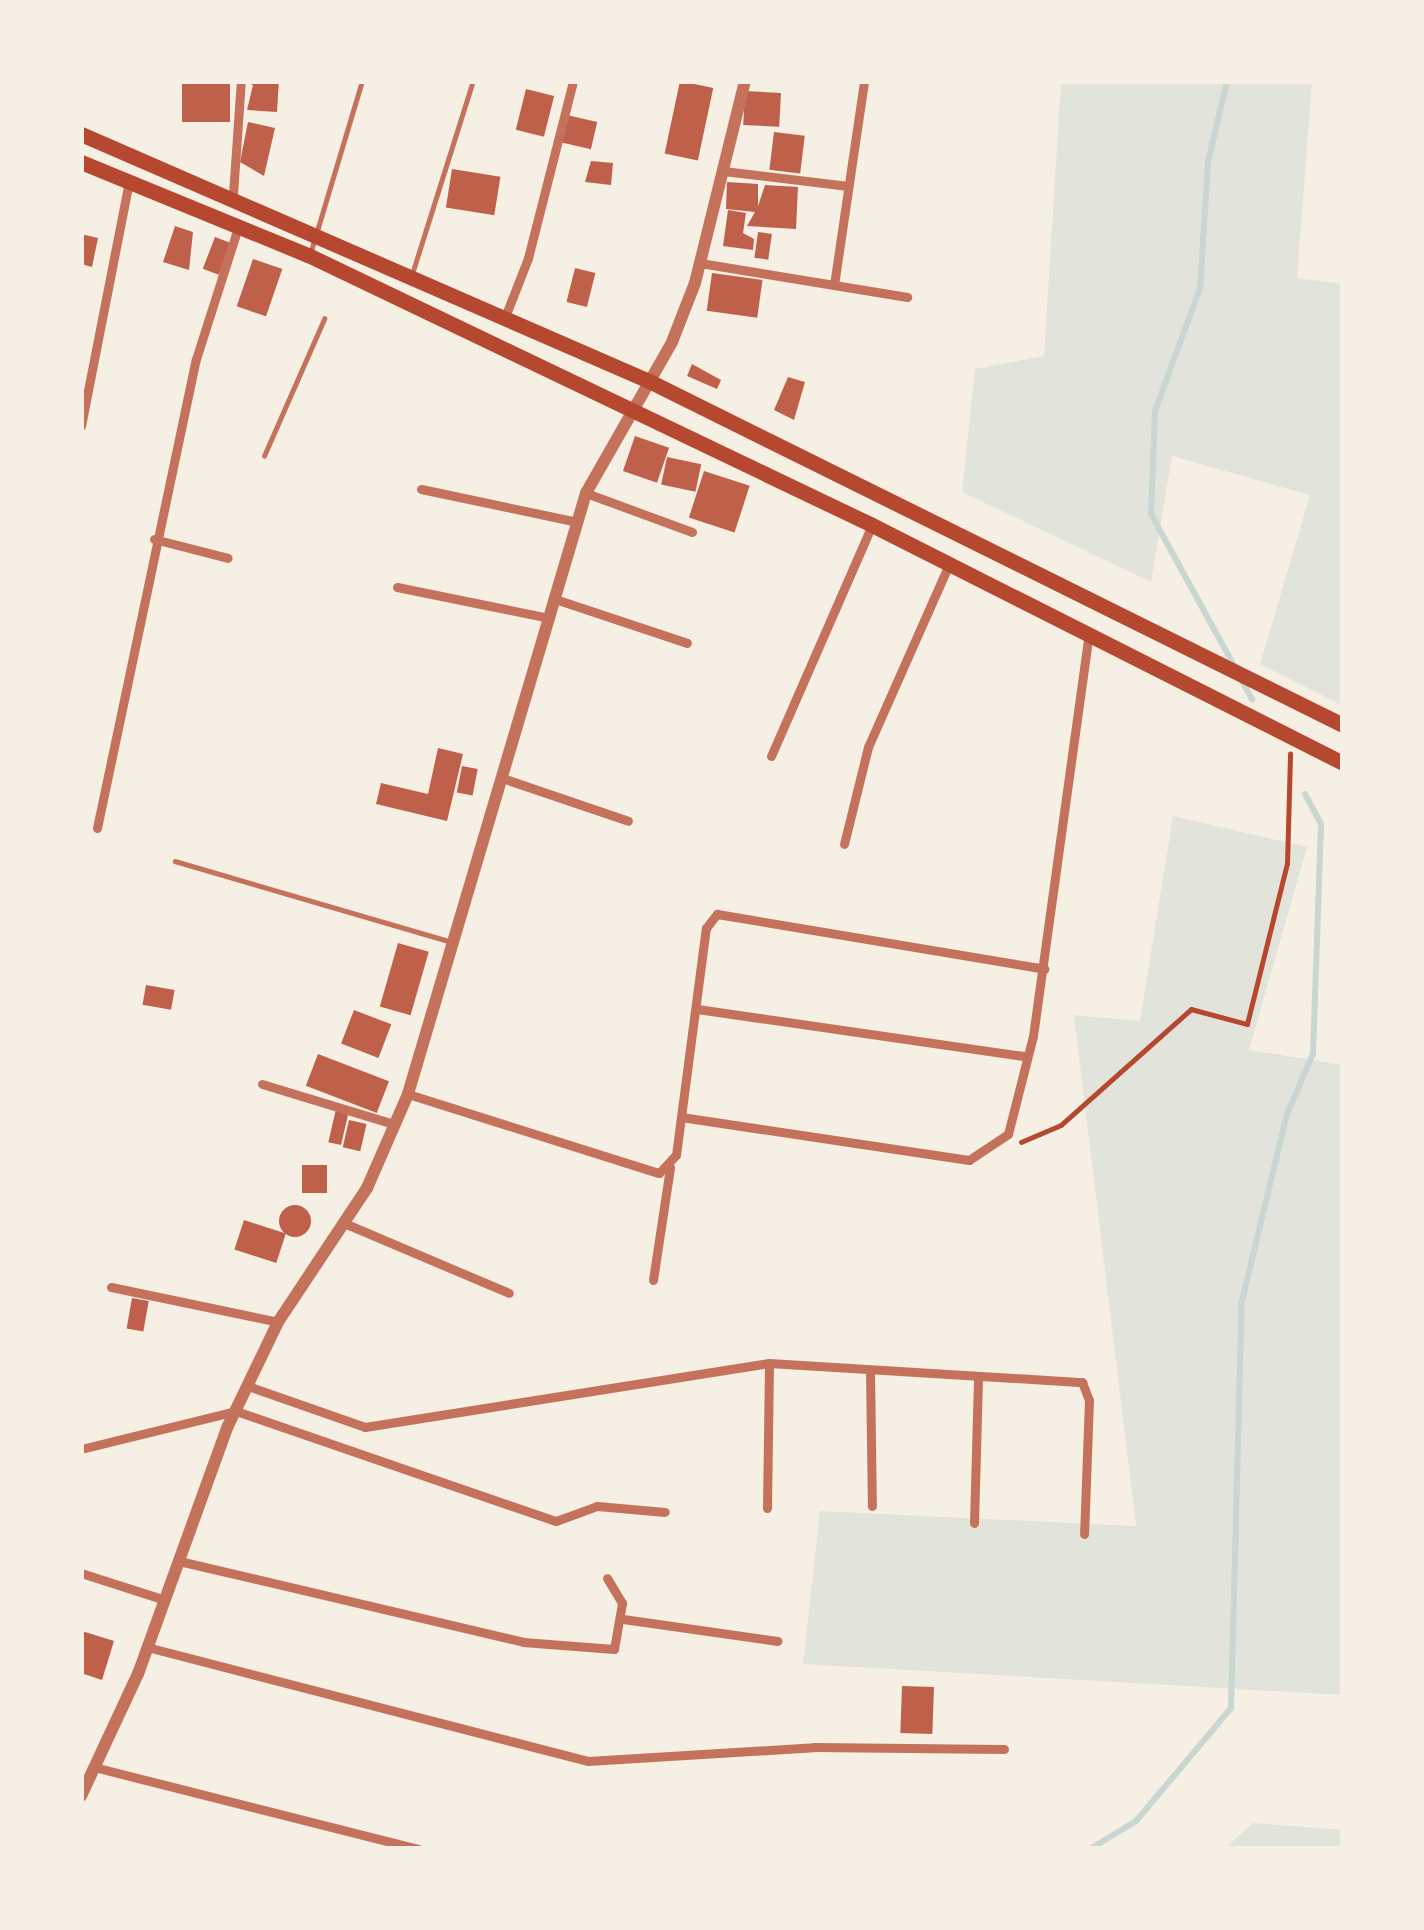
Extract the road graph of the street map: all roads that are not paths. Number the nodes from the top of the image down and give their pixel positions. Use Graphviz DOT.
graph roads {
  1 [pos="241,81"];
  2 [pos="362,81"];
  3 [pos="473,81"];
  4 [pos="573,81"];
  5 [pos="745,81"];
  6 [pos="864,81"];
  7 [pos="81,134"];
  8 [pos="81,162"];
  9 [pos="723,171"];
  10 [pos="130,182"];
  11 [pos="848,186"];
  12 [pos="233,194"];
  13 [pos="238,227"];
  14 [pos="322,233"];
  15 [pos="308,255"];
  16 [pos="700,263"];
  17 [pos="412,274"];
  18 [pos="834,285"];
  19 [pos="907,296"];
  20 [pos="505,317"];
  21 [pos="324,320"];
  22 [pos="649,381"];
  23 [pos="626,413"];
  24 [pos="81,425"];
  25 [pos="265,456"];
  26 [pos="421,489"];
  27 [pos="586,494"];
  28 [pos="578,522"];
  29 [pos="872,525"];
  30 [pos="692,532"];
  31 [pos="154,539"];
  32 [pos="228,558"];
  33 [pos="949,564"];
  34 [pos="397,587"];
  35 [pos="555,599"];
  36 [pos="550,618"];
  37 [pos="1089,635"];
  38 [pos="687,643"];
  39 [pos="1343,725"];
  40 [pos="771,756"];
  41 [pos="1343,763"];
  42 [pos="502,778"];
  43 [pos="628,821"];
  44 [pos="97,828"];
  45 [pos="844,844"];
  46 [pos="175,861"];
  47 [pos="453,943"];
  48 [pos="1044,969"];
  49 [pos="697,1009"];
  50 [pos="1024,1056"];
  51 [pos="262,1084"];
  52 [pos="408,1094"];
  53 [pos="681,1117"];
  54 [pos="394,1124"];
  55 [pos="670,1167"];
  56 [pos="344,1223"];
  57 [pos="653,1280"];
  58 [pos="111,1287"];
  59 [pos="508,1293"];
  60 [pos="278,1322"];
  61 [pos="769,1363"];
  62 [pos="870,1370"];
  63 [pos="978,1377"];
  64 [pos="248,1386"];
  65 [pos="236,1411"];
  66 [pos="81,1449"];
  67 [pos="872,1506"];
  68 [pos="766,1508"];
  69 [pos="665,1512"];
  70 [pos="974,1523"];
  71 [pos="1084,1534"];
  72 [pos="179,1561"];
  73 [pos="81,1573"];
  74 [pos="607,1578"];
  75 [pos="164,1600"];
  76 [pos="623,1619"];
  77 [pos="777,1641"];
  78 [pos="147,1647"];
  79 [pos="1004,1749"];
  80 [pos="94,1767"];
  81 [pos="81,1796"];
  82 [pos="419,1849"];
  1 -- 12 [label="street"];
  2 -- 14 [label="lane"];
  3 -- 17 [label="lane"];
  4 -- 20 [label="street"];
  5 -- 9 [label="street"];
  6 -- 11 [label="street"];
  7 -- 12 [label="main road"];
  8 -- 10 [label="main road"];
  9 -- 11 [label="street"];
  9 -- 16 [label="street"];
  10 -- 13 [label="main road"];
  10 -- 24 [label="street"];
  11 -- 18 [label="street"];
  12 -- 14 [label="main road"];
  13 -- 15 [label="main road"];
  13 -- 31 [label="street"];
  14 -- 15 [label="lane"];
  14 -- 17 [label="main road"];
  15 -- 23 [label="main road"];
  16 -- 18 [label="street"];
  16 -- 22 [label="street"];
  17 -- 20 [label="main road"];
  18 -- 19 [label="street"];
  20 -- 22 [label="main road"];
  21 -- 25 [label="lane"];
  22 -- 23 [label="street"];
  22 -- 39 [label="main road"];
  23 -- 27 [label="street"];
  23 -- 29 [label="main road"];
  26 -- 28 [label="street"];
  27 -- 28 [label="street"];
  27 -- 30 [label="street"];
  28 -- 35 [label="street"];
  29 -- 33 [label="main road"];
  29 -- 40 [label="street"];
  31 -- 32 [label="street"];
  31 -- 44 [label="street"];
  33 -- 37 [label="main road"];
  33 -- 45 [label="street"];
  34 -- 36 [label="street"];
  35 -- 36 [label="street"];
  35 -- 38 [label="street"];
  36 -- 42 [label="street"];
  37 -- 41 [label="main road"];
  37 -- 48 [label="street"];
  42 -- 43 [label="street"];
  42 -- 47 [label="street"];
  46 -- 47 [label="lane"];
  47 -- 52 [label="street"];
  48 -- 49 [label="street"];
  48 -- 50 [label="street"];
  49 -- 50 [label="street"];
  49 -- 53 [label="street"];
  50 -- 53 [label="street"];
  51 -- 54 [label="street"];
  52 -- 54 [label="street"];
  52 -- 55 [label="street"];
  53 -- 55 [label="street"];
  54 -- 56 [label="street"];
  55 -- 57 [label="street"];
  56 -- 59 [label="street"];
  56 -- 60 [label="street"];
  58 -- 60 [label="street"];
  60 -- 64 [label="street"];
  61 -- 62 [label="street"];
  61 -- 64 [label="street"];
  61 -- 68 [label="street"];
  62 -- 63 [label="street"];
  62 -- 67 [label="street"];
  63 -- 70 [label="street"];
  63 -- 71 [label="street"];
  64 -- 65 [label="street"];
  65 -- 66 [label="street"];
  65 -- 69 [label="street"];
  65 -- 72 [label="street"];
  72 -- 75 [label="street"];
  72 -- 76 [label="street"];
  73 -- 75 [label="street"];
  74 -- 76 [label="street"];
  75 -- 78 [label="street"];
  76 -- 77 [label="street"];
  78 -- 79 [label="street"];
  78 -- 80 [label="street"];
  80 -- 81 [label="street"];
  80 -- 82 [label="street"];
}
